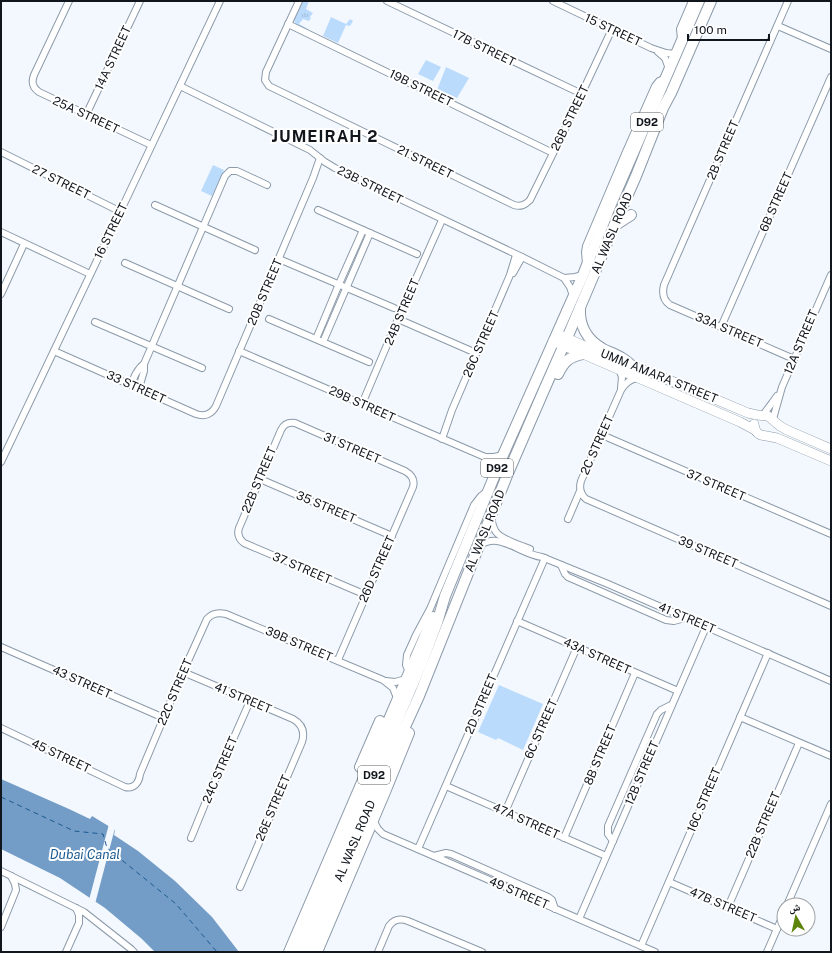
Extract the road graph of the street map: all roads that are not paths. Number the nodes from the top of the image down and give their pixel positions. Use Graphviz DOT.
graph roads {
  1 [pos="69,1"];
  2 [pos="140,1"];
  3 [pos="220,1"];
  4 [pos="299,1"];
  5 [pos="387,1"];
  6 [pos="553,1"];
  7 [pos="692,1"];
  8 [pos="699,1"];
  9 [pos="711,1"];
  10 [pos="788,1"];
  11 [pos="288,24"];
  12 [pos="778,26"];
  13 [pos="612,29"];
  14 [pos="682,42"];
  15 [pos="651,48"];
  16 [pos="831,49"];
  17 [pos="676,54"];
  18 [pos="668,73"];
  19 [pos="831,77"];
  20 [pos="180,86"];
  21 [pos="582,94"];
  22 [pos="663,108"];
  23 [pos="86,115"];
  24 [pos="151,146"];
  25 [pos="1,152"];
  26 [pos="553,152"];
  27 [pos="323,160"];
  28 [pos="268,185"];
  29 [pos="524,205"];
  30 [pos="155,206"];
  31 [pos="318,210"];
  32 [pos="121,212"];
  33 [pos="631,215"];
  34 [pos="442,220"];
  35 [pos="204,226"];
  36 [pos="614,226"];
  37 [pos="363,230"];
  38 [pos="1,232"];
  39 [pos="370,233"];
  40 [pos="24,244"];
  41 [pos="255,250"];
  42 [pos="417,254"];
  43 [pos="519,256"];
  44 [pos="279,259"];
  45 [pos="125,263"];
  46 [pos="90,274"];
  47 [pos="583,274"];
  48 [pos="831,274"];
  49 [pos="564,278"];
  50 [pos="339,284"];
  51 [pos="177,286"];
  52 [pos="346,287"];
  53 [pos="1,294"];
  54 [pos="573,296"];
  55 [pos="665,300"];
  56 [pos="580,305"];
  57 [pos="394,308"];
  58 [pos="229,309"];
  59 [pos="398,318"];
  60 [pos="269,319"];
  61 [pos="95,322"];
  62 [pos="721,327"];
  63 [pos="316,339"];
  64 [pos="553,341"];
  65 [pos="323,342"];
  66 [pos="565,342"];
  67 [pos="151,346"];
  68 [pos="54,351"];
  69 [pos="239,351"];
  70 [pos="476,353"];
  71 [pos="583,354"];
  72 [pos="794,359"];
  73 [pos="369,362"];
  74 [pos="144,364"];
  75 [pos="632,366"];
  76 [pos="202,368"];
  77 [pos="619,369"];
  78 [pos="638,378"];
  79 [pos="131,385"];
  80 [pos="782,387"];
  81 [pos="139,388"];
  82 [pos="544,390"];
  83 [pos="621,390"];
  84 [pos="362,404"];
  85 [pos="216,406"];
  86 [pos="762,416"];
  87 [pos="773,420"];
  88 [pos="287,423"];
  89 [pos="755,430"];
  90 [pos="602,435"];
  91 [pos="766,436"];
  92 [pos="439,438"];
  93 [pos="831,449"];
  94 [pos="503,455"];
  95 [pos="485,457"];
  96 [pos="831,461"];
  97 [pos="1,462"];
  98 [pos="494,475"];
  99 [pos="413,478"];
  100 [pos="260,479"];
  101 [pos="489,490"];
  102 [pos="580,491"];
  103 [pos="586,499"];
  104 [pos="490,517"];
  105 [pos="568,519"];
  106 [pos="831,534"];
  107 [pos="392,536"];
  108 [pos="239,538"];
  109 [pos="479,545"];
  110 [pos="543,557"];
  111 [pos="562,565"];
  112 [pos="366,595"];
  113 [pos="445,596"];
  114 [pos="831,606"];
  115 [pos="214,614"];
  116 [pos="685,618"];
  117 [pos="517,621"];
  118 [pos="706,627"];
  119 [pos="1,647"];
  120 [pos="577,647"];
  121 [pos="768,653"];
  122 [pos="338,660"];
  123 [pos="183,672"];
  124 [pos="635,673"];
  125 [pos="407,675"];
  126 [pos="383,680"];
  127 [pos="831,681"];
  128 [pos="678,691"];
  129 [pos="419,696"];
  130 [pos="397,698"];
  131 [pos="250,701"];
  132 [pos="671,705"];
  133 [pos="740,717"];
  134 [pos="164,718"];
  135 [pos="302,727"];
  136 [pos="1,728"];
  137 [pos="799,742"];
  138 [pos="831,756"];
  139 [pos="121,785"];
  140 [pos="446,786"];
  141 [pos="831,804"];
  142 [pos="505,812"];
  143 [pos="373,820"];
  144 [pos="383,834"];
  145 [pos="366,837"];
  146 [pos="191,838"];
  147 [pos="564,838"];
  148 [pos="613,841"];
  149 [pos="418,849"];
  150 [pos="606,856"];
  151 [pos="1,871"];
  152 [pos="11,875"];
  153 [pos="669,882"];
  154 [pos="30,884"];
  155 [pos="240,887"];
  156 [pos="16,890"];
  157 [pos="791,897"];
  158 [pos="728,907"];
  159 [pos="76,908"];
  160 [pos="91,917"];
  161 [pos="579,919"];
  162 [pos="79,923"];
  163 [pos="1,927"];
  164 [pos="776,928"];
  165 [pos="776,930"];
  166 [pos="641,946"];
  167 [pos="66,952"];
  168 [pos="134,952"];
  169 [pos="290,952"];
  170 [pos="308,952"];
  171 [pos="317,952"];
  172 [pos="378,952"];
  173 [pos="482,952"];
  174 [pos="655,952"];
  175 [pos="767,952"];
  1 -- 23 [label="street, 25A STREET"];
  2 -- 23 [label="street, 14A STREET"];
  3 -- 20 [label="street, 16 STREET"];
  4 -- 11 [label="street"];
  5 -- 21 [label="street, 17B STREET"];
  6 -- 13 [label="street, 15 STREET"];
  7 -- 14 [label="street, AL WASL ROAD"];
  8 -- 14 [label="main road, AL WASL ROAD / D92"];
  9 -- 22 [label="main road, AL WASL ROAD / D92"];
  10 -- 12 [label="street, 2B STREET"];
  11 -- 26 [label="street, 19B STREET"];
  11 -- 29 [label="street, 21 STREET"];
  12 -- 16 [label="street"];
  12 -- 55 [label="street, 2B STREET"];
  13 -- 15 [label="street, 15 STREET"];
  13 -- 21 [label="street, 26B STREET"];
  14 -- 17 [label="main road, AL WASL ROAD / D92"];
  15 -- 17 [label="street"];
  15 -- 18 [label="street"];
  17 -- 18 [label="main road, AL WASL ROAD / D92"];
  17 -- 22 [label="main road"];
  18 -- 47 [label="main road, AL WASL ROAD / D92"];
  19 -- 62 [label="street, 6B STREET"];
  20 -- 24 [label="street, 16 STREET"];
  20 -- 27 [label="street, 23B STREET"];
  21 -- 26 [label="street, 26B STREET"];
  22 -- 36 [label="main road, AL WASL ROAD / D92"];
  23 -- 24 [label="street, 25A STREET"];
  24 -- 32 [label="street, 16 STREET"];
  25 -- 32 [label="street, 27 STREET"];
  26 -- 29 [label="street, 26B STREET"];
  27 -- 34 [label="street, 23B STREET"];
  27 -- 44 [label="street, 20B STREET"];
  28 -- 35 [label="street"];
  30 -- 35 [label="street"];
  31 -- 37 [label="street"];
  32 -- 46 [label="street, 16 STREET"];
  33 -- 36 [label="main road"];
  34 -- 43 [label="street, 23B STREET"];
  34 -- 59 [label="street, 24B STREET"];
  35 -- 41 [label="street"];
  35 -- 51 [label="street"];
  36 -- 56 [label="main road, AL WASL ROAD / D92"];
  37 -- 39 [label="street"];
  37 -- 50 [label="street"];
  38 -- 40 [label="street"];
  39 -- 42 [label="street"];
  39 -- 52 [label="street"];
  40 -- 46 [label="street"];
  40 -- 53 [label="street"];
  43 -- 49 [label="street, 23B STREET"];
  43 -- 70 [label="street, 26C STREET"];
  44 -- 50 [label="street"];
  44 -- 69 [label="street, 20B STREET"];
  45 -- 51 [label="street"];
  46 -- 68 [label="street, 16 STREET"];
  47 -- 49 [label="street"];
  47 -- 54 [label="main road, AL WASL ROAD / D92"];
  48 -- 72 [label="street, 12A STREET"];
  49 -- 54 [label="street"];
  50 -- 52 [label="street"];
  50 -- 63 [label="street"];
  51 -- 58 [label="street"];
  51 -- 67 [label="street"];
  52 -- 57 [label="street"];
  52 -- 65 [label="street"];
  54 -- 64 [label="main road, AL WASL ROAD / D92"];
  55 -- 62 [label="street, 33A STREET"];
  56 -- 66 [label="main road, AL WASL ROAD / D92"];
  56 -- 75 [label="main road"];
  59 -- 70 [label="street"];
  59 -- 84 [label="street, 24B STREET"];
  60 -- 63 [label="street"];
  61 -- 67 [label="street"];
  62 -- 72 [label="street, 33A STREET"];
  63 -- 65 [label="street"];
  64 -- 66 [label="street, UMM AMARA STREET"];
  64 -- 82 [label="main road"];
  64 -- 94 [label="main road, AL WASL ROAD / D92"];
  65 -- 73 [label="street"];
  66 -- 71 [label="street, UMM AMARA STREET"];
  66 -- 75 [label="street, UMM AMARA STREET"];
  66 -- 82 [label="main road, AL WASL ROAD / D92"];
  67 -- 74 [label="street"];
  67 -- 76 [label="street"];
  68 -- 79 [label="street, 33 STREET"];
  68 -- 97 [label="street, 16 STREET"];
  69 -- 84 [label="street, 29B STREET"];
  69 -- 85 [label="street, 20B STREET"];
  70 -- 92 [label="street, 26C STREET"];
  71 -- 77 [label="street, UMM AMARA STREET"];
  71 -- 82 [label="main road"];
  72 -- 80 [label="street, 12A STREET"];
  74 -- 79 [label="street"];
  74 -- 81 [label="street"];
  75 -- 86 [label="street, UMM AMARA STREET"];
  77 -- 78 [label="street, UMM AMARA STREET"];
  77 -- 83 [label="street, 2C STREET"];
  78 -- 83 [label="street"];
  78 -- 89 [label="street, UMM AMARA STREET"];
  79 -- 81 [label="street, 33 STREET"];
  80 -- 86 [label="street, 12A STREET"];
  80 -- 87 [label="street, 12A STREET"];
  81 -- 85 [label="street, 33 STREET"];
  82 -- 104 [label="main road, AL WASL ROAD / D92"];
  83 -- 90 [label="street, 2C STREET"];
  84 -- 92 [label="street, 29B STREET"];
  86 -- 87 [label="street"];
  86 -- 89 [label="street"];
  87 -- 91 [label="street"];
  87 -- 93 [label="street"];
  88 -- 99 [label="street, 31 STREET"];
  88 -- 100 [label="street, 22B STREET"];
  89 -- 91 [label="street"];
  90 -- 102 [label="street, 2C STREET"];
  90 -- 106 [label="street, 37 STREET"];
  91 -- 96 [label="street"];
  92 -- 95 [label="street, 29B STREET"];
  94 -- 95 [label="street, 29B STREET"];
  94 -- 98 [label="main road, AL WASL ROAD / D92"];
  95 -- 98 [label="street"];
  98 -- 101 [label="main road, AL WASL ROAD / D92"];
  99 -- 107 [label="street, 26D STREET"];
  100 -- 107 [label="street, 35 STREET"];
  100 -- 108 [label="street, 22B STREET"];
  101 -- 113 [label="main road, AL WASL ROAD / D92"];
  101 -- 125 [label="street, AL WASL ROAD"];
  102 -- 103 [label="street, 2C STREET"];
  102 -- 105 [label="street"];
  103 -- 114 [label="street, 39 STREET"];
  104 -- 109 [label="main road, AL WASL ROAD / D92"];
  104 -- 110 [label="street, 41 STREET"];
  107 -- 112 [label="street, 26D STREET"];
  108 -- 112 [label="street, 37 STREET"];
  109 -- 110 [label="street, 41 STREET"];
  109 -- 129 [label="main road, AL WASL ROAD / D92"];
  110 -- 111 [label="street, 41 STREET"];
  110 -- 117 [label="street, 2D STREET"];
  111 -- 116 [label="street, 41 STREET"];
  111 -- 116 [label="street"];
  112 -- 122 [label="street, 26D STREET"];
  113 -- 125 [label="main road, AL WASL ROAD / D92"];
  113 -- 169 [label="main road, AL WASL ROAD / D92"];
  115 -- 122 [label="street, 39B STREET"];
  115 -- 123 [label="street, 22C STREET"];
  116 -- 118 [label="street, 41 STREET"];
  117 -- 120 [label="street, 43A STREET"];
  117 -- 140 [label="street, 2D STREET"];
  118 -- 121 [label="street, 41 STREET"];
  118 -- 128 [label="street, 12B STREET"];
  119 -- 134 [label="street, 43 STREET"];
  120 -- 124 [label="street, 43A STREET"];
  120 -- 142 [label="street, 6C STREET"];
  121 -- 127 [label="street, 41 STREET"];
  121 -- 133 [label="street, 16C STREET"];
  122 -- 126 [label="street, 39B STREET"];
  123 -- 131 [label="street, 41 STREET"];
  123 -- 134 [label="street, 22C STREET"];
  124 -- 128 [label="street, 43A STREET"];
  124 -- 147 [label="street, 8B STREET"];
  125 -- 126 [label="street, 39B STREET"];
  125 -- 130 [label="main road, AL WASL ROAD / D92"];
  126 -- 130 [label="street, 39B STREET"];
  128 -- 132 [label="street, 12B STREET"];
  129 -- 143 [label="main road"];
  129 -- 170 [label="main road, AL WASL ROAD / D92"];
  130 -- 169 [label="main road, AL WASL ROAD / D92"];
  131 -- 135 [label="street, 41 STREET"];
  131 -- 146 [label="street, 24C STREET"];
  132 -- 148 [label="street, 12B STREET"];
  132 -- 148 [label="street"];
  133 -- 137 [label="street"];
  133 -- 153 [label="street, 16C STREET"];
  134 -- 139 [label="street, 22C STREET"];
  135 -- 155 [label="street, 26E STREET"];
  136 -- 139 [label="street, 45 STREET"];
  137 -- 138 [label="street"];
  137 -- 158 [label="street, 22B STREET"];
  140 -- 142 [label="street, 47A STREET"];
  140 -- 149 [label="street, 2D STREET"];
  141 -- 157 [label="street"];
  142 -- 147 [label="street, 47A STREET"];
  143 -- 144 [label="street"];
  143 -- 145 [label="main road"];
  144 -- 145 [label="street"];
  144 -- 149 [label="street, 49 STREET"];
  145 -- 171 [label="main road"];
  147 -- 150 [label="street, 47A STREET"];
  148 -- 150 [label="street, 12B STREET"];
  149 -- 161 [label="street, 49 STREET"];
  150 -- 161 [label="street, 12B STREET"];
  151 -- 152 [label="street"];
  152 -- 154 [label="street"];
  152 -- 156 [label="street"];
  153 -- 158 [label="street, 47B STREET"];
  153 -- 166 [label="street, 16C STREET"];
  154 -- 156 [label="street"];
  154 -- 159 [label="street"];
  156 -- 163 [label="street"];
  158 -- 164 [label="street, 47B STREET"];
  159 -- 160 [label="street"];
  159 -- 162 [label="street"];
  160 -- 162 [label="street"];
  160 -- 168 [label="street"];
  161 -- 166 [label="street, 49 STREET"];
  162 -- 167 [label="street"];
  165 -- 175 [label="street"];
  166 -- 174 [label="street, 49 STREET"];
  172 -- 173 [label="street"];
}
